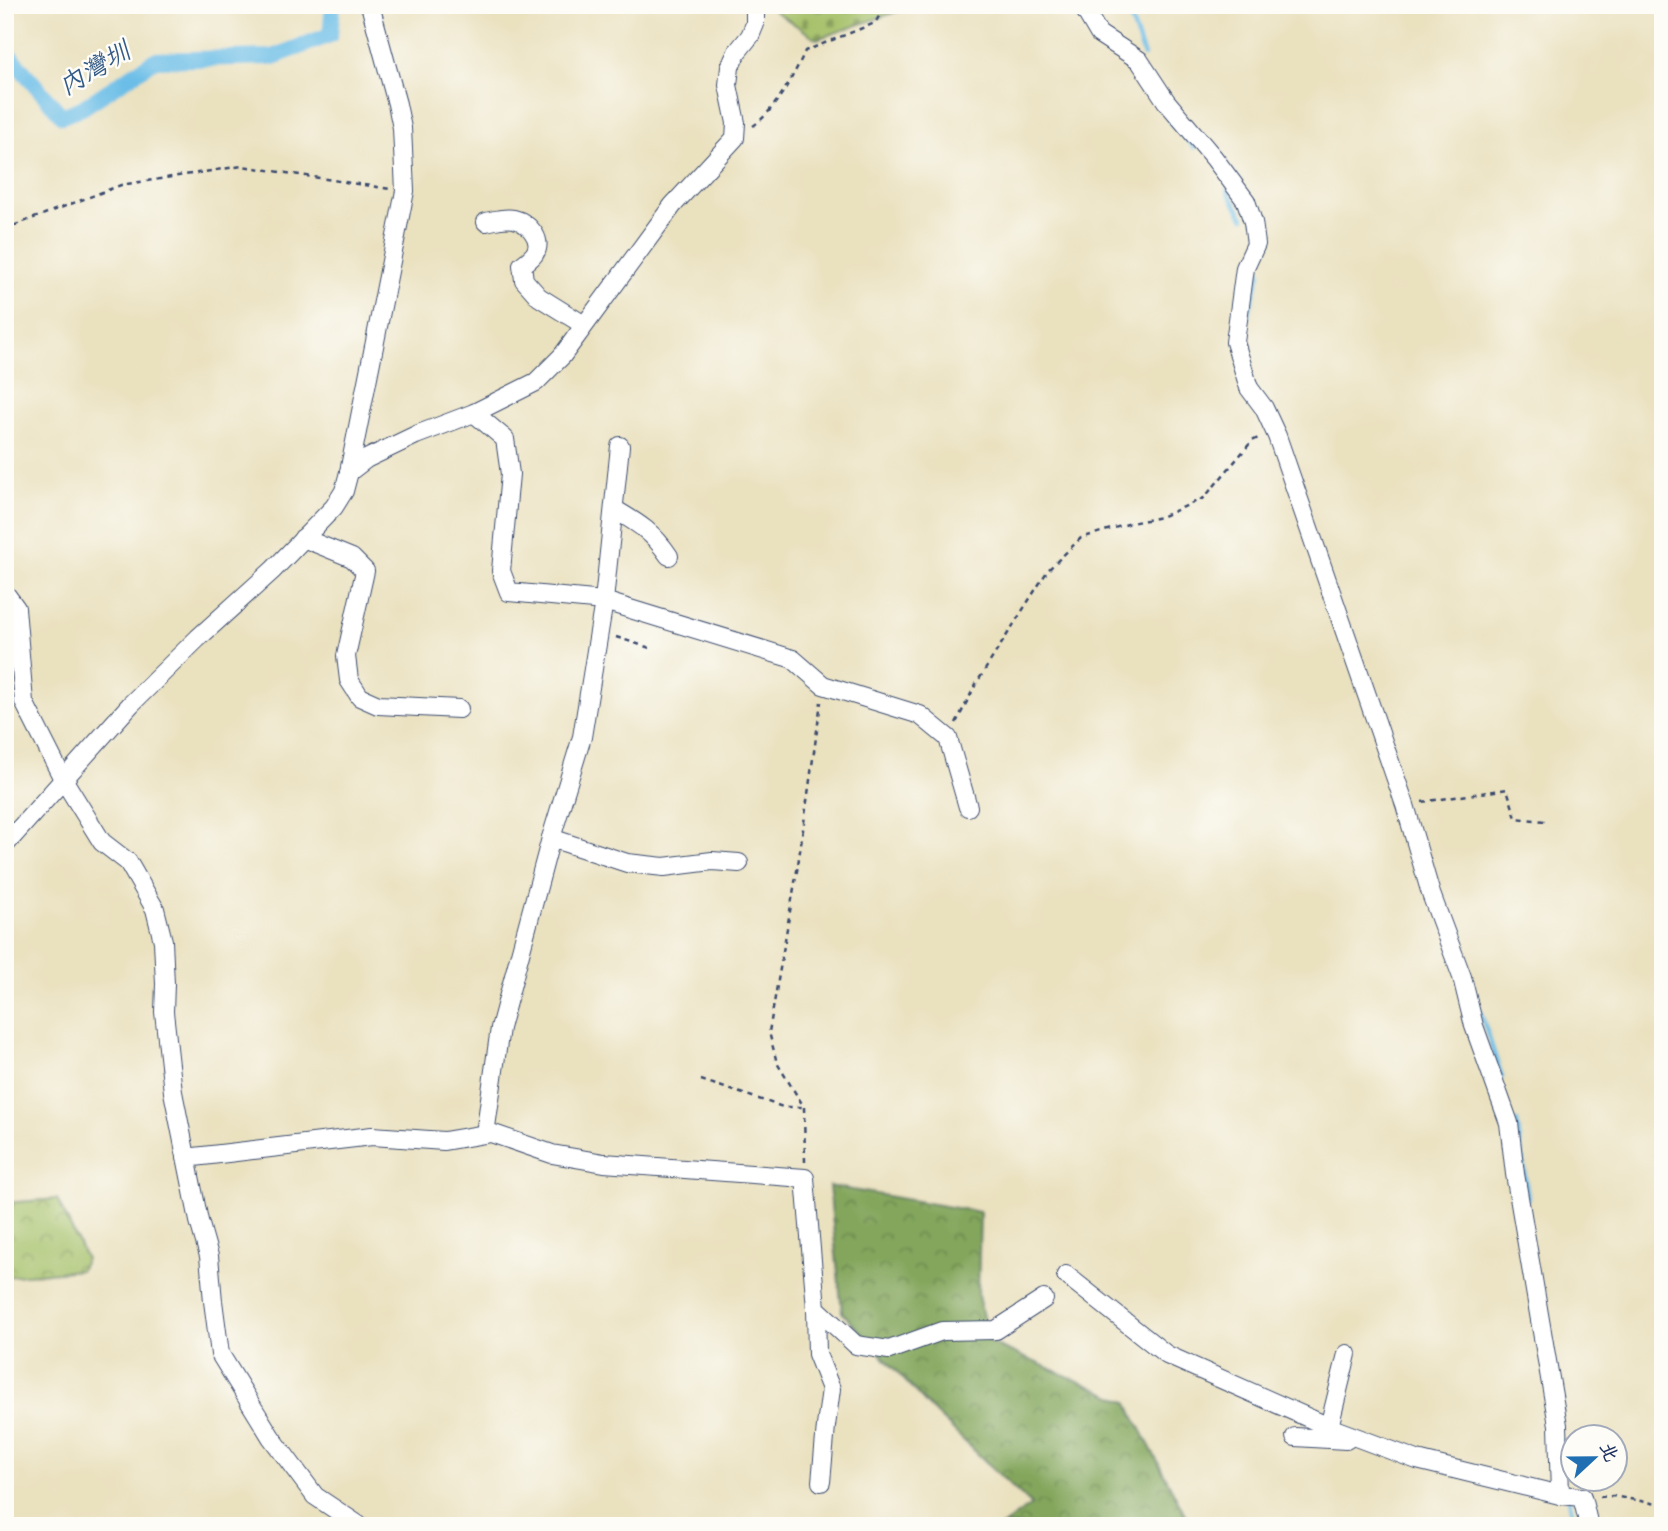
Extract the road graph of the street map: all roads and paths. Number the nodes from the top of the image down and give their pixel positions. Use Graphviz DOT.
graph roads {
  1 [pos="370,5"];
  2 [pos="755,5"];
  3 [pos="886,5"];
  4 [pos="1082,5"];
  5 [pos="735,138"];
  6 [pos="405,191"];
  7 [pos="486,222"];
  8 [pos="5,229"];
  9 [pos="584,325"];
  10 [pos="474,413"];
  11 [pos="1274,429"];
  12 [pos="620,446"];
  13 [pos="349,472"];
  14 [pos="614,509"];
  15 [pos="303,538"];
  16 [pos="669,556"];
  17 [pos="5,593"];
  18 [pos="604,601"];
  19 [pos="600,632"];
  20 [pos="650,648"];
  21 [pos="823,685"];
  22 [pos="458,709"];
  23 [pos="948,738"];
  24 [pos="63,779"];
  25 [pos="1405,805"];
  26 [pos="968,807"];
  27 [pos="1545,821"];
  28 [pos="551,838"];
  29 [pos="5,845"];
  30 [pos="739,863"];
  31 [pos="701,1080"];
  32 [pos="804,1108"];
  33 [pos="485,1133"];
  34 [pos="186,1158"];
  35 [pos="805,1178"];
  36 [pos="1066,1275"];
  37 [pos="1044,1299"];
  38 [pos="816,1308"];
  39 [pos="1347,1354"];
  40 [pos="1329,1427"];
  41 [pos="1353,1436"];
  42 [pos="1295,1437"];
  43 [pos="821,1482"];
  44 [pos="1560,1494"];
  45 [pos="1582,1497"];
  46 [pos="1663,1505"];
  47 [pos="360,1526"];
  48 [pos="1589,1526"];
  1 -- 6 [label="street"];
  2 -- 5 [label="street"];
  3 -- 5 [label="path"];
  4 -- 11 [label="street"];
  5 -- 9 [label="street"];
  6 -- 8 [label="path"];
  6 -- 13 [label="street"];
  7 -- 9 [label="street"];
  9 -- 10 [label="street"];
  10 -- 13 [label="street"];
  10 -- 18 [label="street"];
  11 -- 23 [label="path"];
  11 -- 25 [label="street"];
  12 -- 14 [label="street"];
  13 -- 15 [label="street"];
  14 -- 16 [label="street"];
  14 -- 18 [label="street"];
  15 -- 22 [label="street"];
  15 -- 24 [label="street"];
  17 -- 24 [label="street"];
  18 -- 19 [label="street"];
  18 -- 21 [label="street"];
  19 -- 20 [label="path"];
  19 -- 28 [label="street"];
  21 -- 23 [label="street"];
  21 -- 32 [label="path"];
  23 -- 26 [label="street"];
  24 -- 29 [label="street"];
  24 -- 34 [label="street"];
  25 -- 27 [label="path"];
  25 -- 44 [label="street"];
  28 -- 30 [label="street"];
  28 -- 33 [label="street"];
  31 -- 32 [label="path"];
  32 -- 35 [label="path"];
  33 -- 34 [label="street"];
  33 -- 35 [label="street"];
  34 -- 47 [label="street"];
  35 -- 38 [label="street"];
  36 -- 40 [label="street"];
  37 -- 38 [label="street"];
  38 -- 43 [label="street"];
  39 -- 40 [label="street"];
  40 -- 41 [label="street"];
  41 -- 42 [label="street"];
  41 -- 44 [label="street"];
  44 -- 45 [label="street"];
  45 -- 46 [label="path"];
  45 -- 48 [label="street"];
}
